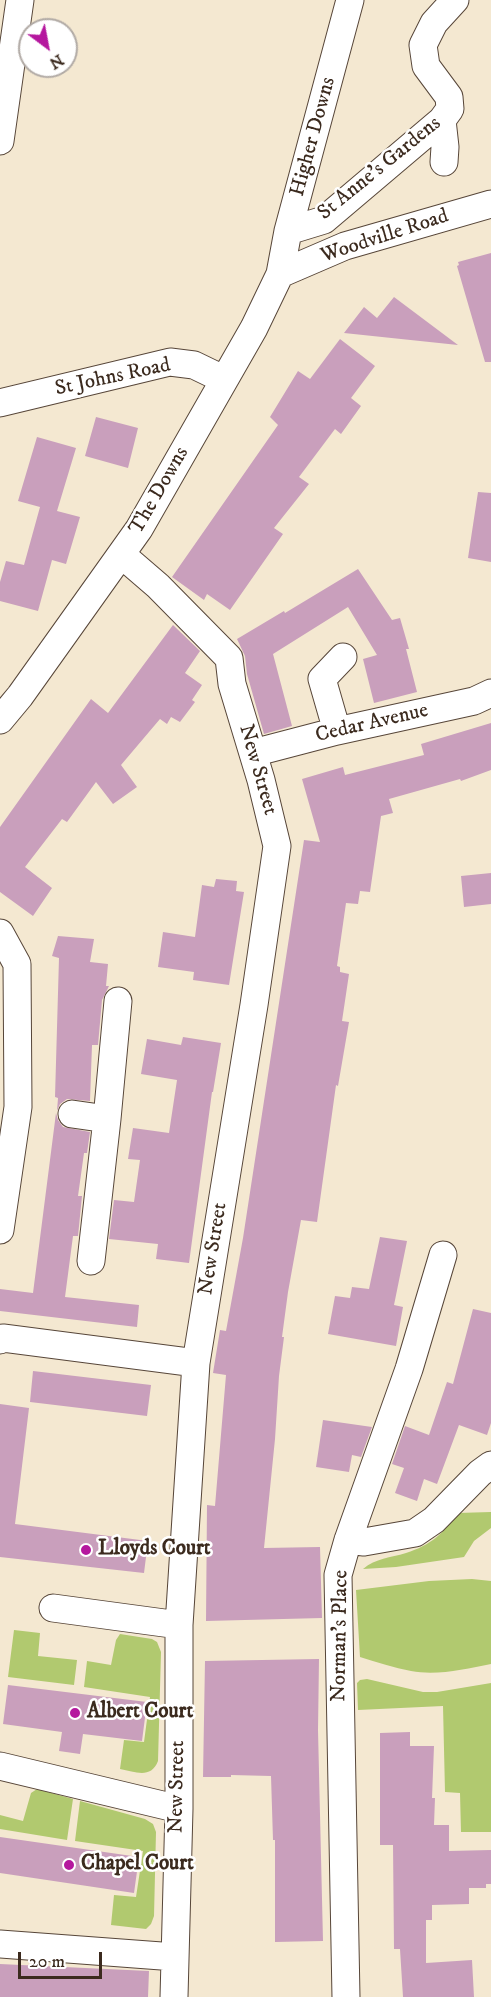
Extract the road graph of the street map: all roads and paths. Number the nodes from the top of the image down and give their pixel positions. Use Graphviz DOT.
graph roads {
  1 [pos="20,0"];
  2 [pos="350,0"];
  3 [pos="455,0"];
  4 [pos="442,120"];
  5 [pos="0,141"];
  6 [pos="444,162"];
  7 [pos="491,204"];
  8 [pos="288,231"];
  9 [pos="280,274"];
  10 [pos="223,379"];
  11 [pos="0,403"];
  12 [pos="122,555"];
  13 [pos="343,657"];
  14 [pos="491,693"];
  15 [pos="10,694"];
  16 [pos="0,720"];
  17 [pos="337,730"];
  18 [pos="253,753"];
  19 [pos="0,933"];
  20 [pos="118,1001"];
  21 [pos="72,1114"];
  22 [pos="107,1119"];
  23 [pos="0,1230"];
  24 [pos="443,1255"];
  25 [pos="91,1261"];
  26 [pos="2,1339"];
  27 [pos="196,1363"];
  28 [pos="491,1465"];
  29 [pos="348,1540"];
  30 [pos="53,1608"];
  31 [pos="179,1625"];
  32 [pos="0,1766"];
  33 [pos="179,1809"];
  34 [pos="0,1944"];
  35 [pos="175,1957"];
  36 [pos="174,1997"];
  37 [pos="346,1997"];
  1 -- 5 [label="street"];
  2 -- 8 [label="street, Higher Downs"];
  3 -- 4 [label="street, St Anne's Gardens"];
  4 -- 6 [label="street"];
  4 -- 8 [label="street, St Anne's Gardens"];
  7 -- 9 [label="street, Woodville Road"];
  8 -- 9 [label="street, Higher Downs"];
  9 -- 10 [label="street, The Downs"];
  10 -- 11 [label="street, St Johns Road"];
  10 -- 12 [label="street, The Downs"];
  12 -- 15 [label="street, The Downs"];
  12 -- 18 [label="street, New Street"];
  13 -- 17 [label="street"];
  14 -- 17 [label="street, Cedar Avenue"];
  15 -- 16 [label="street, The Downs"];
  17 -- 18 [label="street, Cedar Avenue"];
  18 -- 27 [label="street, New Street"];
  19 -- 23 [label="street"];
  20 -- 22 [label="street"];
  21 -- 22 [label="street"];
  22 -- 25 [label="street"];
  24 -- 29 [label="street, Norman's Place"];
  26 -- 27 [label="street"];
  27 -- 31 [label="street, New Street"];
  28 -- 29 [label="street"];
  29 -- 37 [label="street, Norman's Place"];
  30 -- 31 [label="street"];
  31 -- 33 [label="street, New Street"];
  32 -- 33 [label="street"];
  33 -- 35 [label="street, New Street"];
  34 -- 35 [label="street"];
  35 -- 36 [label="street, New Street"];
}
